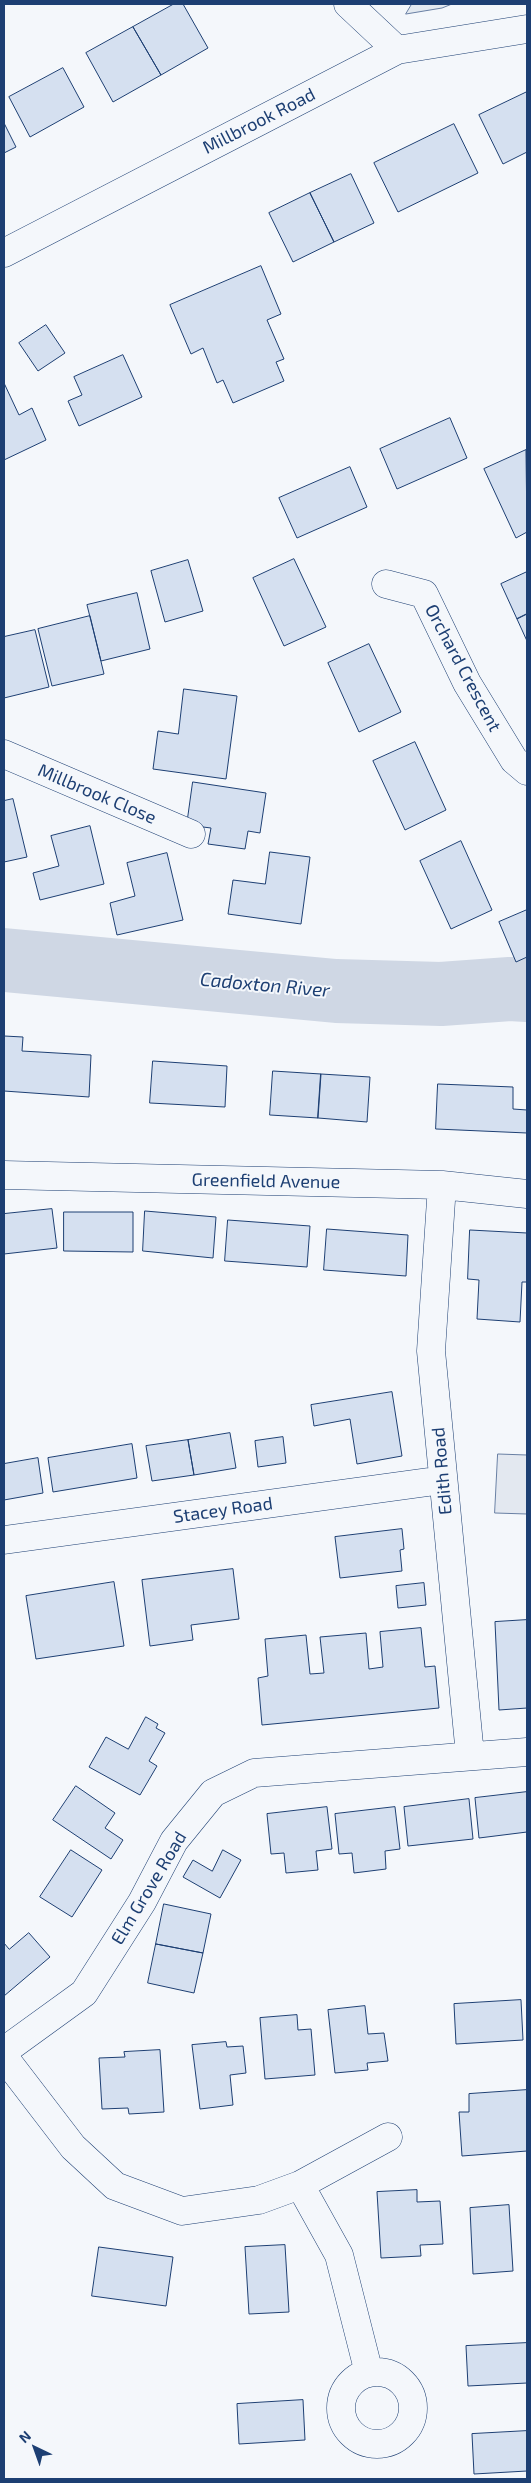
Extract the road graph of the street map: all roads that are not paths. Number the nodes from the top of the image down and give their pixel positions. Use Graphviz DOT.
graph roads {
  1 [pos="348,4"];
  2 [pos="527,29"];
  3 [pos="398,50"];
  4 [pos="4,253"];
  5 [pos="386,584"];
  6 [pos="4,754"];
  7 [pos="527,772"];
  8 [pos="191,834"];
  9 [pos="4,1175"];
  10 [pos="442,1186"];
  11 [pos="527,1194"];
  12 [pos="443,1480"];
  13 [pos="4,1540"];
  14 [pos="527,1752"];
  15 [pos="470,1755"];
  16 [pos="4,2051"];
  17 [pos="4,2057"];
  18 [pos="388,2137"];
  19 [pos="300,2185"];
  20 [pos="369,2373"];
  1 -- 3 [label="street"];
  2 -- 3 [label="street, Millbrook Road"];
  3 -- 4 [label="street, Millbrook Road"];
  5 -- 7 [label="street, Orchard Crescent"];
  6 -- 8 [label="street, Millbrook Close"];
  9 -- 10 [label="street, Greenfield Avenue"];
  10 -- 11 [label="street, Greenfield Avenue"];
  10 -- 12 [label="street, Edith Road"];
  12 -- 13 [label="street, Stacey Road"];
  12 -- 15 [label="street, Edith Road"];
  14 -- 15 [label="street, Elm Grove Road"];
  15 -- 16 [label="street, Elm Grove Road"];
  17 -- 19 [label="street"];
  18 -- 19 [label="street"];
  19 -- 20 [label="street"];
}
